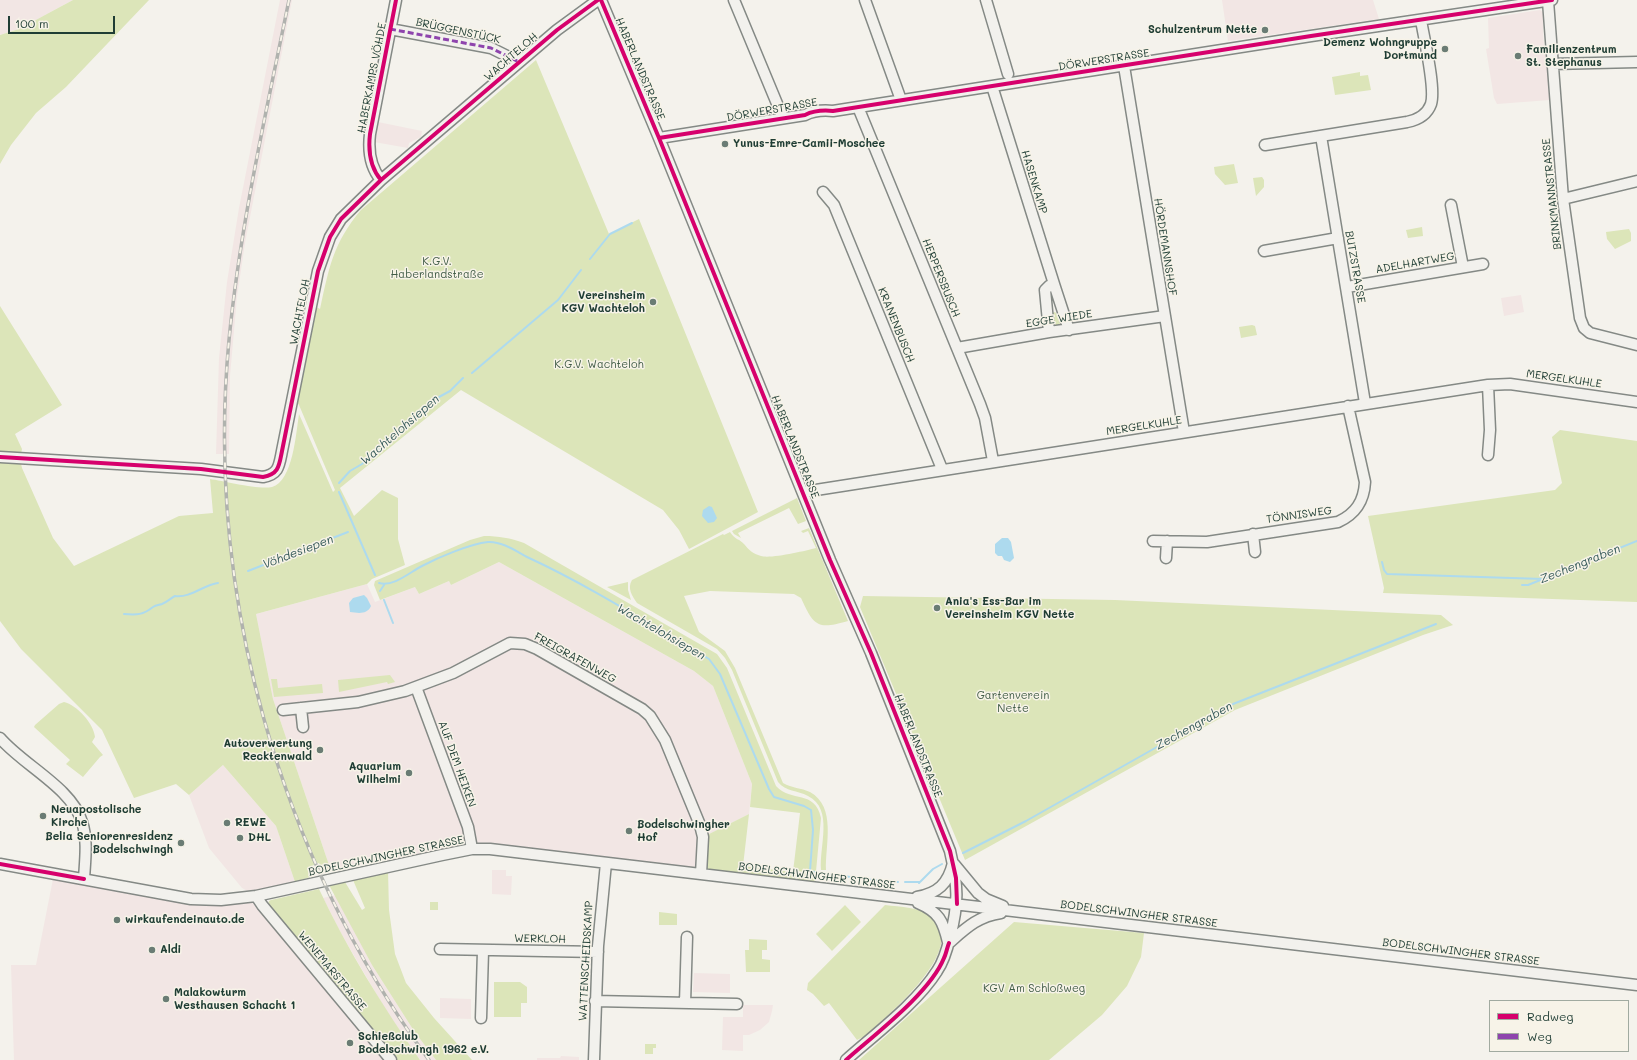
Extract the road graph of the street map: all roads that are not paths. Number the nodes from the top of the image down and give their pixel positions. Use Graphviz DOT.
graph roads {
  1 [pos="396,0"];
  2 [pos="599,0"];
  3 [pos="734,0"];
  4 [pos="864,0"];
  5 [pos="986,0"];
  6 [pos="1550,0"];
  7 [pos="1421,20"];
  8 [pos="390,29"];
  9 [pos="519,62"];
  10 [pos="1637,62"];
  11 [pos="1552,64"];
  12 [pos="1124,66"];
  13 [pos="1008,74"];
  14 [pos="992,86"];
  15 [pos="901,100"];
  16 [pos="858,107"];
  17 [pos="783,118"];
  18 [pos="1321,136"];
  19 [pos="659,138"];
  20 [pos="1265,145"];
  21 [pos="381,180"];
  22 [pos="1637,181"];
  23 [pos="823,192"];
  24 [pos="1563,199"];
  25 [pos="1451,204"];
  26 [pos="1338,238"];
  27 [pos="1264,251"];
  28 [pos="1483,264"];
  29 [pos="1463,267"];
  30 [pos="1054,284"];
  31 [pos="1347,287"];
  32 [pos="1165,316"];
  33 [pos="1070,330"];
  34 [pos="1049,332"];
  35 [pos="1637,345"];
  36 [pos="957,348"];
  37 [pos="1488,384"];
  38 [pos="1637,402"];
  39 [pos="1365,403"];
  40 [pos="1348,406"];
  41 [pos="1184,432"];
  42 [pos="1488,455"];
  43 [pos="0,457"];
  44 [pos="993,461"];
  45 [pos="942,469"];
  46 [pos="803,492"];
  47 [pos="1252,534"];
  48 [pos="1153,541"];
  49 [pos="1167,541"];
  50 [pos="1255,552"];
  51 [pos="1166,558"];
  52 [pos="416,687"];
  53 [pos="301,708"];
  54 [pos="283,710"];
  55 [pos="303,727"];
  56 [pos="0,738"];
  57 [pos="472,850"];
  58 [pos="606,863"];
  59 [pos="953,863"];
  60 [pos="0,864"];
  61 [pos="701,874"];
  62 [pos="84,880"];
  63 [pos="256,896"];
  64 [pos="909,899"];
  65 [pos="957,904"];
  66 [pos="1014,911"];
  67 [pos="687,937"];
  68 [pos="949,944"];
  69 [pos="440,949"];
  70 [pos="482,951"];
  71 [pos="598,952"];
  72 [pos="1637,985"];
  73 [pos="595,1001"];
  74 [pos="686,1003"];
  75 [pos="737,1004"];
  76 [pos="481,1018"];
  77 [pos="391,1060"];
  78 [pos="594,1060"];
  79 [pos="846,1060"];
  1 -- 8 [label="street, HABERKAMPS VÖHDE"];
  2 -- 9 [label="street, WACHTELOH"];
  2 -- 19 [label="street, HABERLANDSTRASSE"];
  3 -- 17 [label="street"];
  4 -- 15 [label="street"];
  5 -- 13 [label="street"];
  6 -- 7 [label="street, DÖRWERSTRASSE"];
  6 -- 11 [label="street, BRINKMANNSTRASSE"];
  7 -- 12 [label="street, DÖRWERSTRASSE"];
  7 -- 18 [label="street"];
  8 -- 9 [label="street, BRÜGGENSTÜCK"];
  8 -- 21 [label="street, HABERKAMPS VÖHDE"];
  9 -- 21 [label="street, WACHTELOH"];
  10 -- 11 [label="street"];
  11 -- 24 [label="street, BRINKMANNSTRASSE"];
  12 -- 14 [label="street, DÖRWERSTRASSE"];
  12 -- 32 [label="street, HÖRDEMANNSHOF"];
  14 -- 15 [label="street, DÖRWERSTRASSE"];
  14 -- 30 [label="street, HASENKAMP"];
  15 -- 16 [label="street, DÖRWERSTRASSE"];
  16 -- 17 [label="street, DÖRWERSTRASSE"];
  16 -- 36 [label="street, HERPERSBUSCH"];
  17 -- 19 [label="street, DÖRWERSTRASSE"];
  18 -- 20 [label="street"];
  18 -- 26 [label="street, BUTZSTRASSE"];
  19 -- 46 [label="street, HABERLANDSTRASSE"];
  21 -- 43 [label="street, WACHTELOH"];
  22 -- 24 [label="street"];
  23 -- 45 [label="street, KRANENBUSCH"];
  24 -- 35 [label="street, BRINKMANNSTRASSE"];
  25 -- 29 [label="street, ADELHARTWEG"];
  26 -- 27 [label="street"];
  26 -- 31 [label="street, BUTZSTRASSE"];
  28 -- 29 [label="street, ADELHARTWEG"];
  29 -- 31 [label="street, ADELHARTWEG"];
  30 -- 33 [label="street, HASENKAMP"];
  30 -- 34 [label="street"];
  31 -- 39 [label="street, BUTZSTRASSE"];
  32 -- 33 [label="street, EGGE WIEDE"];
  32 -- 41 [label="street, HÖRDEMANNSHOF"];
  33 -- 34 [label="street, EGGE WIEDE"];
  34 -- 36 [label="street, EGGE WIEDE"];
  36 -- 44 [label="street, HERPERSBUSCH"];
  37 -- 38 [label="street, MERGELKUHLE"];
  37 -- 39 [label="street, MERGELKUHLE"];
  37 -- 42 [label="street"];
  39 -- 40 [label="street, MERGELKUHLE"];
  40 -- 41 [label="street, MERGELKUHLE"];
  40 -- 47 [label="street, TÖNNISWEG"];
  41 -- 44 [label="street, MERGELKUHLE"];
  44 -- 45 [label="street, MERGELKUHLE"];
  45 -- 46 [label="street, MERGELKUHLE"];
  46 -- 59 [label="street, HABERLANDSTRASSE"];
  47 -- 49 [label="street, TÖNNISWEG"];
  47 -- 50 [label="street"];
  48 -- 49 [label="street, TÖNNISWEG"];
  49 -- 51 [label="street"];
  52 -- 53 [label="street, FREIGRAFENWEG"];
  52 -- 57 [label="street, AUF DEM HEIKEN"];
  52 -- 61 [label="street, FREIGRAFENWEG"];
  53 -- 54 [label="street, FREIGRAFENWEG"];
  53 -- 55 [label="street"];
  56 -- 62 [label="street"];
  57 -- 58 [label="street, BODELSCHWINGHER STRASSE"];
  57 -- 63 [label="street, BODELSCHWINGHER STRASSE"];
  58 -- 61 [label="street, BODELSCHWINGHER STRASSE"];
  58 -- 71 [label="street, WATTENSCHEIDSKAMP"];
  59 -- 64 [label="street"];
  59 -- 65 [label="street, HABERLANDSTRASSE"];
  59 -- 66 [label="street"];
  60 -- 62 [label="street, BODELSCHWINGHER STRASSE"];
  61 -- 64 [label="street, BODELSCHWINGHER STRASSE"];
  62 -- 63 [label="street, BODELSCHWINGHER STRASSE"];
  63 -- 77 [label="street, WENEMARSTRASSE"];
  64 -- 65 [label="street, BODELSCHWINGHER STRASSE"];
  64 -- 68 [label="street"];
  65 -- 66 [label="street, BODELSCHWINGHER STRASSE"];
  65 -- 68 [label="street, HABERLANDSTRASSE"];
  66 -- 68 [label="street"];
  66 -- 72 [label="street, BODELSCHWINGHER STRASSE"];
  67 -- 74 [label="street"];
  68 -- 79 [label="street"];
  69 -- 70 [label="street, WERKLOH"];
  70 -- 71 [label="street, WERKLOH"];
  70 -- 76 [label="street"];
  71 -- 73 [label="street, WATTENSCHEIDSKAMP"];
  73 -- 74 [label="street"];
  73 -- 78 [label="street, WATTENSCHEIDSKAMP"];
  74 -- 75 [label="street"];
}
